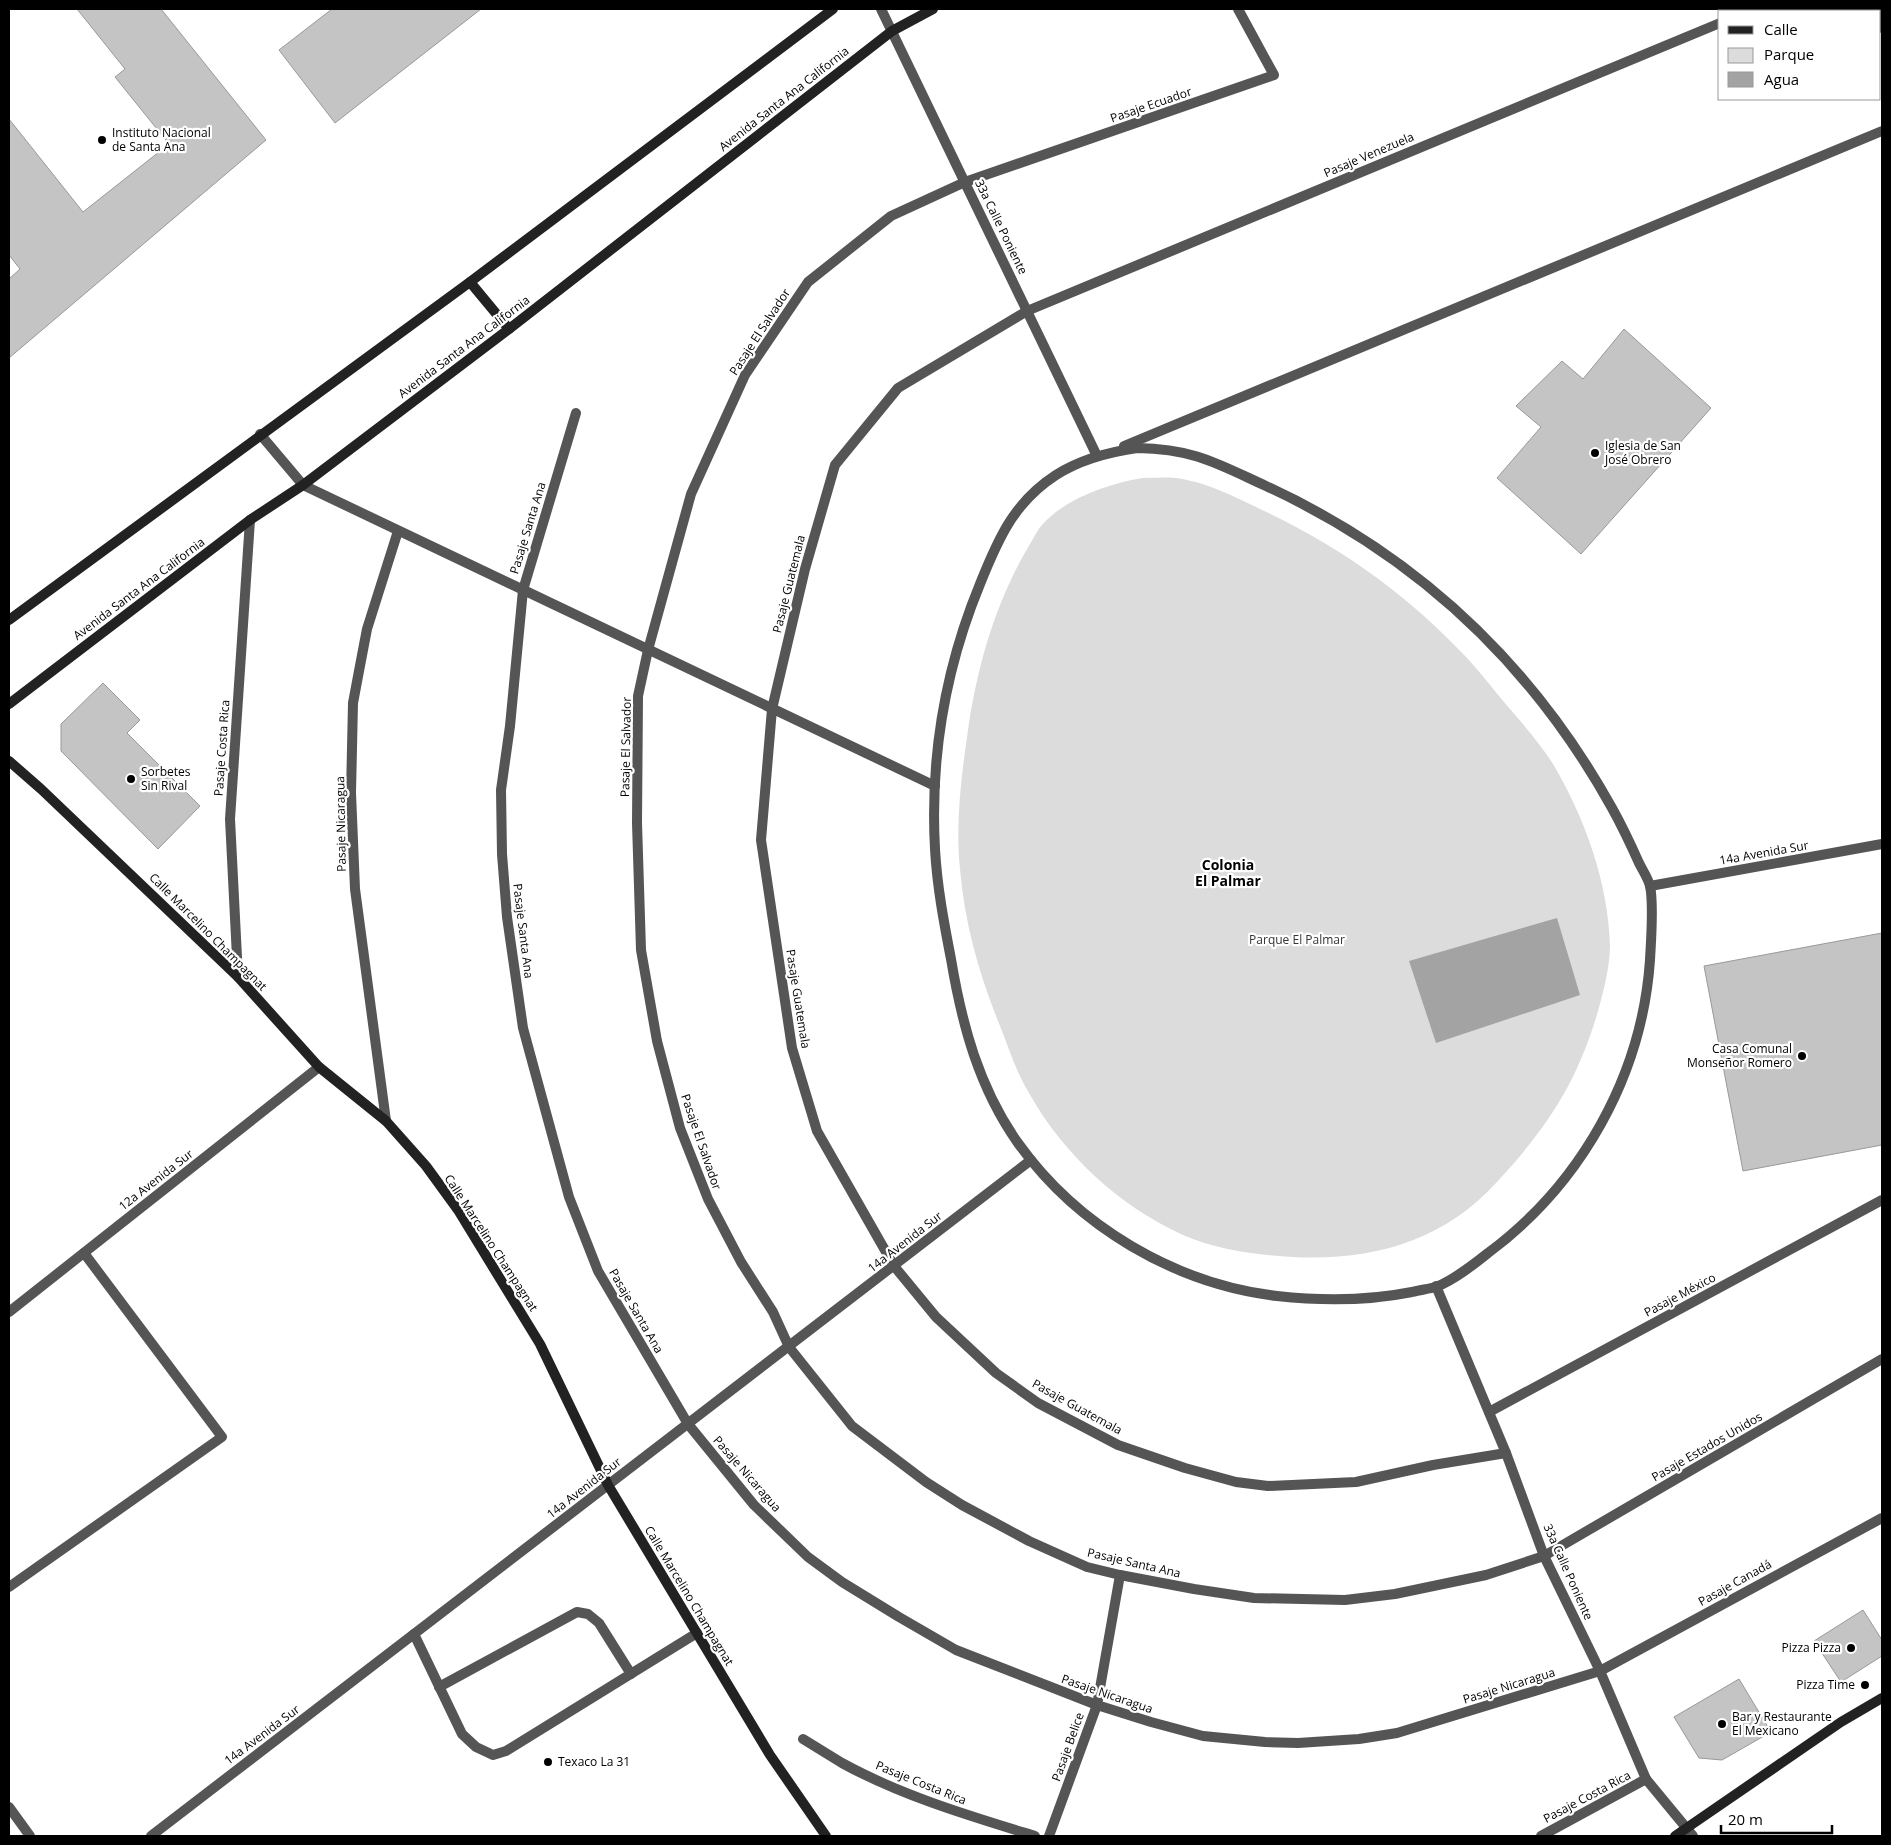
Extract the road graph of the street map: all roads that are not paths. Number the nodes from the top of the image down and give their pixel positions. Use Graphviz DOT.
graph roads {
  1 [pos="834,9"];
  2 [pos="881,9"];
  3 [pos="933,9"];
  4 [pos="1238,9"];
  5 [pos="1718,24"];
  6 [pos="892,31"];
  7 [pos="1882,131"];
  8 [pos="965,182"];
  9 [pos="470,282"];
  10 [pos="1027,311"];
  11 [pos="509,329"];
  12 [pos="576,413"];
  13 [pos="260,434"];
  14 [pos="1110,452"];
  15 [pos="1097,456"];
  16 [pos="303,485"];
  17 [pos="250,520"];
  18 [pos="398,531"];
  19 [pos="523,590"];
  20 [pos="9,620"];
  21 [pos="648,650"];
  22 [pos="9,704"];
  23 [pos="772,709"];
  24 [pos="9,761"];
  25 [pos="934,786"];
  26 [pos="1882,844"];
  27 [pos="1650,886"];
  28 [pos="238,977"];
  29 [pos="319,1067"];
  30 [pos="386,1121"];
  31 [pos="1031,1160"];
  32 [pos="1882,1200"];
  33 [pos="84,1253"];
  34 [pos="894,1266"];
  35 [pos="1436,1286"];
  36 [pos="9,1312"];
  37 [pos="789,1347"];
  38 [pos="1882,1359"];
  39 [pos="1489,1412"];
  40 [pos="688,1424"];
  41 [pos="1506,1453"];
  42 [pos="608,1485"];
  43 [pos="1882,1518"];
  44 [pos="1544,1556"];
  45 [pos="1120,1576"];
  46 [pos="9,1587"];
  47 [pos="696,1633"];
  48 [pos="414,1634"];
  49 [pos="1600,1671"];
  50 [pos="631,1674"];
  51 [pos="439,1687"];
  52 [pos="1882,1698"];
  53 [pos="1096,1705"];
  54 [pos="803,1739"];
  55 [pos="1646,1779"];
  56 [pos="9,1807"];
  57 [pos="1690,1832"];
  58 [pos="30,1836"];
  59 [pos="151,1836"];
  60 [pos="826,1836"];
  61 [pos="1035,1836"];
  62 [pos="1049,1836"];
  63 [pos="1541,1836"];
  64 [pos="1675,1836"];
  1 -- 9 [label="street"];
  2 -- 6 [label="street, 33a Calle Poniente"];
  3 -- 6 [label="street, Avenida Santa Ana California"];
  4 -- 8 [label="street, Pasaje Ecuador"];
  5 -- 10 [label="street, Pasaje Venezuela"];
  6 -- 8 [label="street, 33a Calle Poniente"];
  6 -- 11 [label="street, Avenida Santa Ana California"];
  7 -- 14 [label="street"];
  8 -- 10 [label="street, 33a Calle Poniente"];
  8 -- 21 [label="street, Pasaje El Salvador"];
  9 -- 11 [label="street"];
  9 -- 13 [label="street"];
  10 -- 15 [label="street, 33a Calle Poniente"];
  10 -- 23 [label="street, Pasaje Guatemala"];
  11 -- 16 [label="street, Avenida Santa Ana California"];
  12 -- 19 [label="street, Pasaje Santa Ana"];
  13 -- 16 [label="street"];
  13 -- 20 [label="street"];
  14 -- 15 [label="street"];
  14 -- 27 [label="street"];
  15 -- 25 [label="street"];
  16 -- 17 [label="street, Avenida Santa Ana California"];
  16 -- 18 [label="street"];
  17 -- 22 [label="street, Avenida Santa Ana California"];
  17 -- 28 [label="street, Pasaje Costa Rica"];
  18 -- 19 [label="street"];
  18 -- 30 [label="street, Pasaje Nicaragua"];
  19 -- 21 [label="street"];
  19 -- 40 [label="street, Pasaje Santa Ana"];
  21 -- 23 [label="street"];
  21 -- 37 [label="street, Pasaje El Salvador"];
  23 -- 25 [label="street"];
  23 -- 34 [label="street, Pasaje Guatemala"];
  24 -- 28 [label="street, Calle Marcelino Champagnat"];
  25 -- 31 [label="street"];
  26 -- 27 [label="street, 14a Avenida Sur"];
  27 -- 35 [label="street"];
  28 -- 29 [label="street, Calle Marcelino Champagnat"];
  29 -- 30 [label="street, Calle Marcelino Champagnat"];
  29 -- 33 [label="street, 12a Avenida Sur"];
  30 -- 42 [label="street, Calle Marcelino Champagnat"];
  31 -- 34 [label="street, 14a Avenida Sur"];
  31 -- 35 [label="street"];
  32 -- 39 [label="street, Pasaje México"];
  33 -- 36 [label="street, 12a Avenida Sur"];
  33 -- 46 [label="street"];
  34 -- 37 [label="street, 14a Avenida Sur"];
  34 -- 41 [label="street, Pasaje Guatemala"];
  35 -- 39 [label="street, 33a Calle Poniente"];
  37 -- 40 [label="street, 14a Avenida Sur"];
  37 -- 45 [label="street, Pasaje Santa Ana"];
  38 -- 44 [label="street, Pasaje Estados Unidos"];
  39 -- 41 [label="street, 33a Calle Poniente"];
  40 -- 42 [label="street, 14a Avenida Sur"];
  40 -- 53 [label="street, Pasaje Nicaragua"];
  41 -- 44 [label="street, 33a Calle Poniente"];
  42 -- 47 [label="street, Calle Marcelino Champagnat"];
  42 -- 48 [label="street, 14a Avenida Sur"];
  43 -- 49 [label="street, Pasaje Canadá"];
  44 -- 45 [label="street, Pasaje Santa Ana"];
  44 -- 49 [label="street, 33a Calle Poniente"];
  45 -- 53 [label="street, Pasaje Belice"];
  47 -- 50 [label="street"];
  47 -- 60 [label="street, Calle Marcelino Champagnat"];
  48 -- 51 [label="street"];
  48 -- 59 [label="street, 14a Avenida Sur"];
  49 -- 53 [label="street, Pasaje Nicaragua"];
  49 -- 55 [label="street, 33a Calle Poniente"];
  50 -- 51 [label="street"];
  50 -- 51 [label="street"];
  52 -- 57 [label="street"];
  53 -- 62 [label="street, Pasaje Belice"];
  54 -- 61 [label="street, Pasaje Costa Rica"];
  55 -- 57 [label="street, 33a Calle Poniente"];
  55 -- 63 [label="street, Pasaje Costa Rica"];
  56 -- 58 [label="street"];
  57 -- 64 [label="street"];
}
